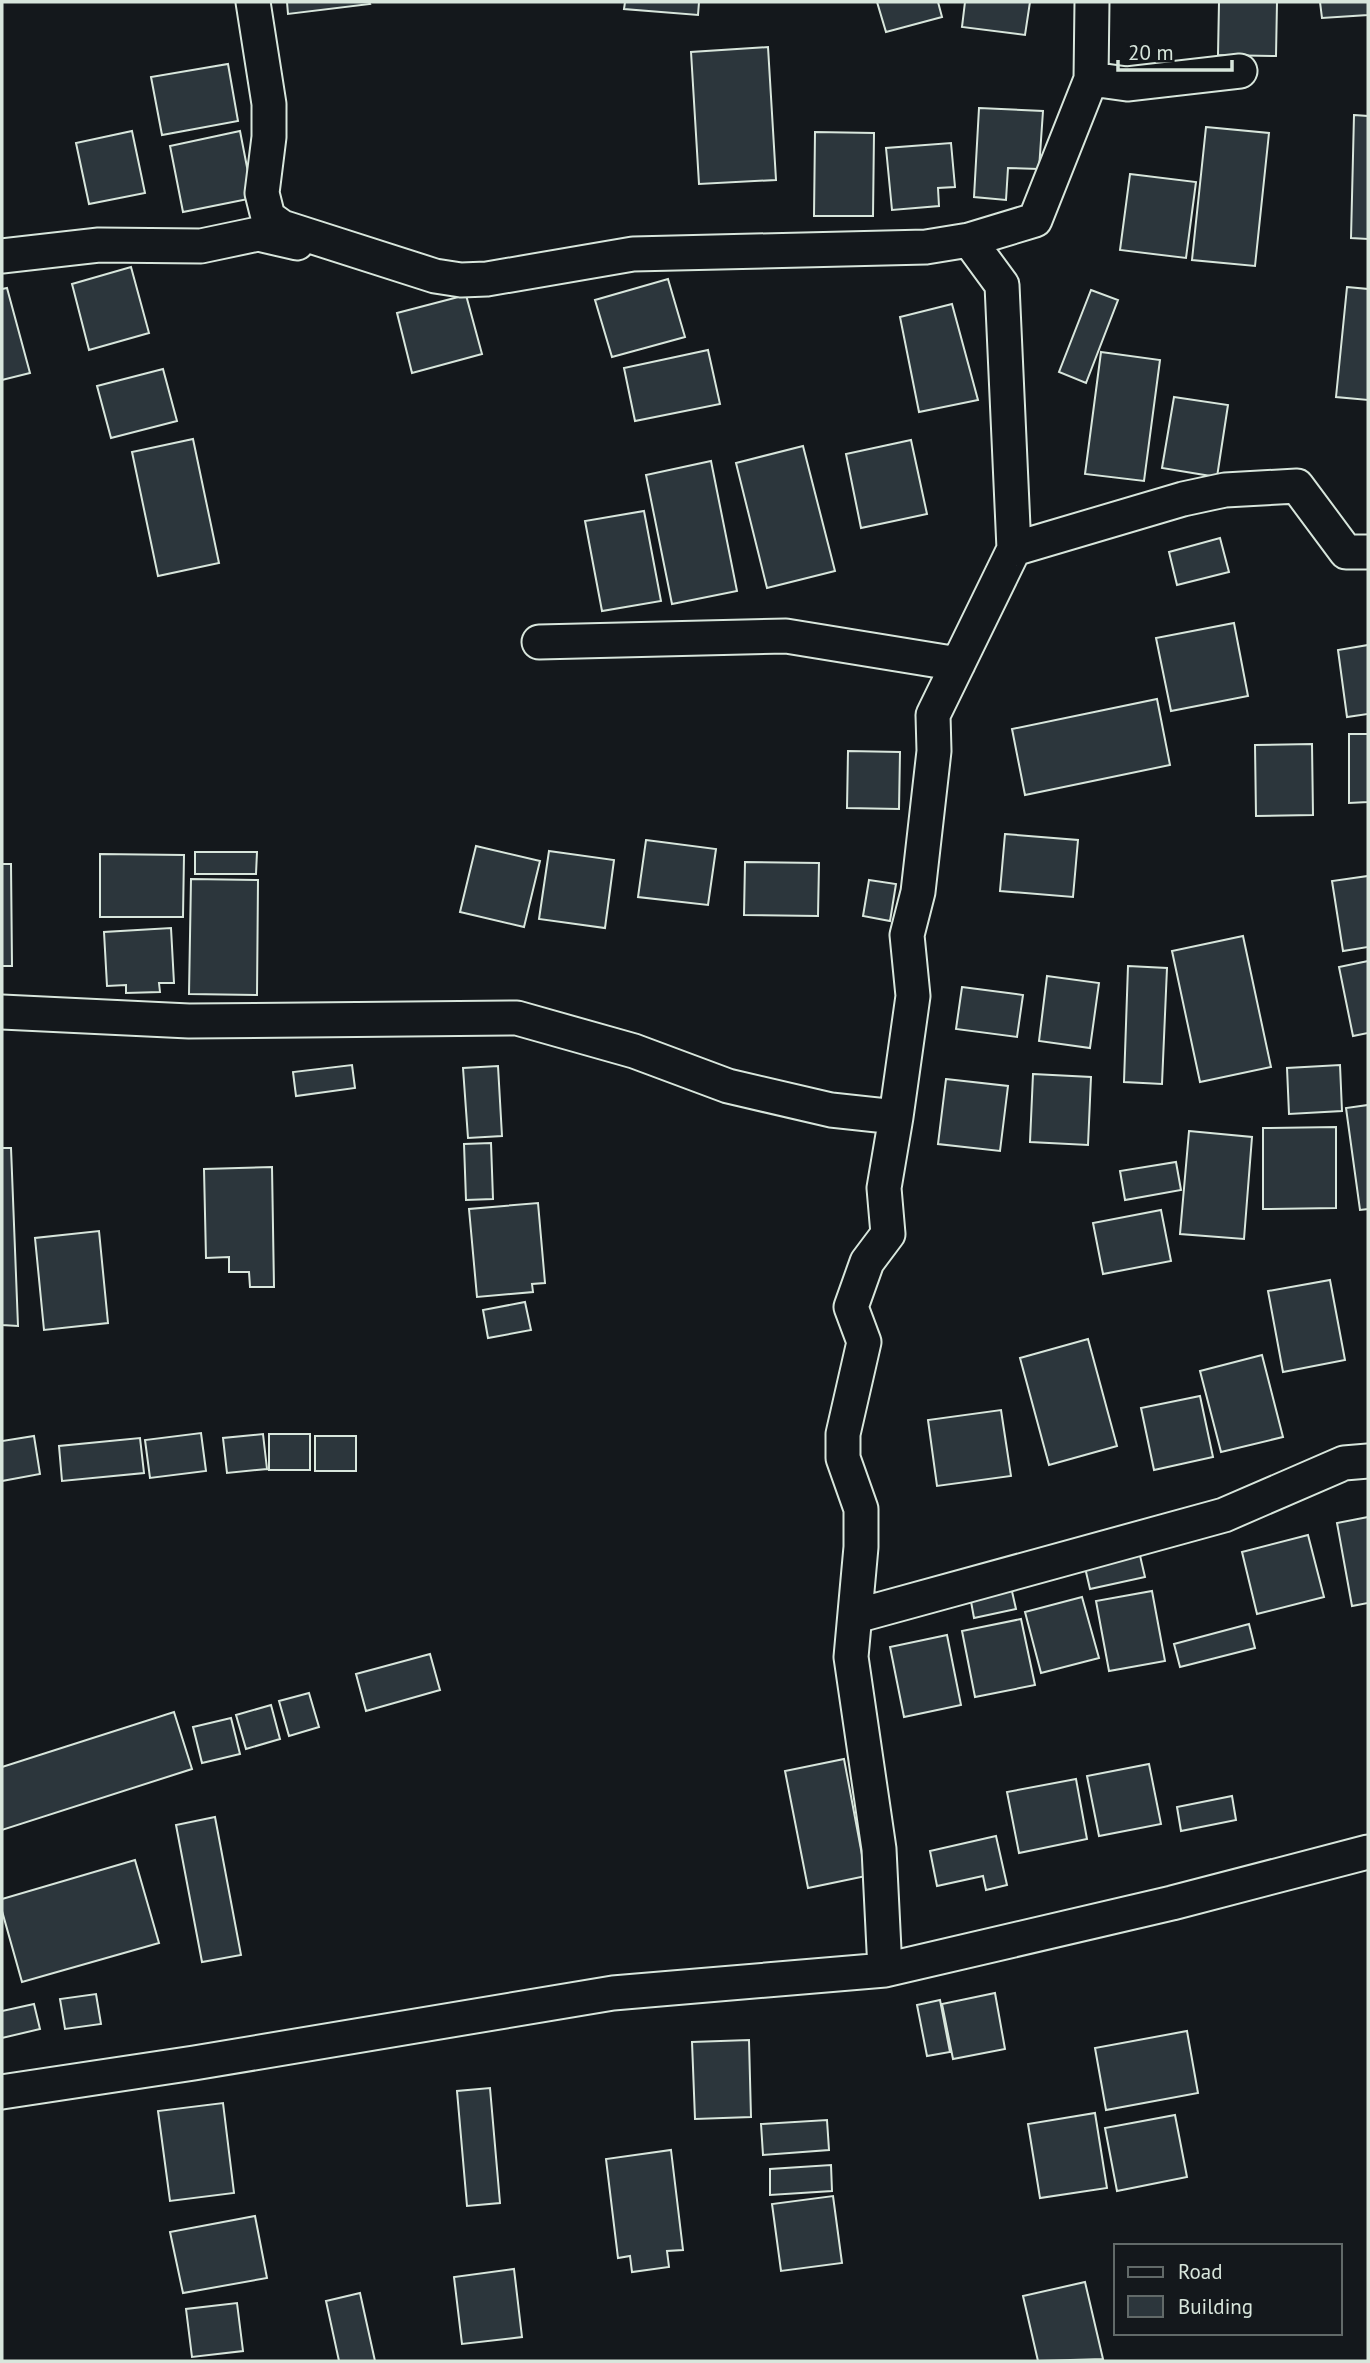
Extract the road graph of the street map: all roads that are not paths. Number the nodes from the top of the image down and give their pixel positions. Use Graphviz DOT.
graph roads {
  1 [pos="253,2"];
  2 [pos="1091,2"];
  3 [pos="1240,71"];
  4 [pos="1091,79"];
  5 [pos="969,240"];
  6 [pos="2,256"];
  7 [pos="435,275"];
  8 [pos="1014,549"];
  9 [pos="1368,552"];
  10 [pos="538,642"];
  11 [pos="958,664"];
  12 [pos="2,1012"];
  13 [pos="896,1117"];
  14 [pos="1368,1461"];
  15 [pos="856,1616"];
  16 [pos="1368,1852"];
  17 [pos="885,1970"];
  18 [pos="2,2092"];
  1 -- 7 [label="street"];
  2 -- 4 [label="street"];
  3 -- 4 [label="street"];
  4 -- 5 [label="street"];
  5 -- 7 [label="street"];
  5 -- 8 [label="street"];
  6 -- 7 [label="street"];
  8 -- 9 [label="street"];
  8 -- 11 [label="street"];
  10 -- 11 [label="street"];
  11 -- 13 [label="street"];
  12 -- 13 [label="street"];
  13 -- 15 [label="street"];
  14 -- 15 [label="street"];
  15 -- 17 [label="street"];
  16 -- 17 [label="street"];
  17 -- 18 [label="street"];
}
